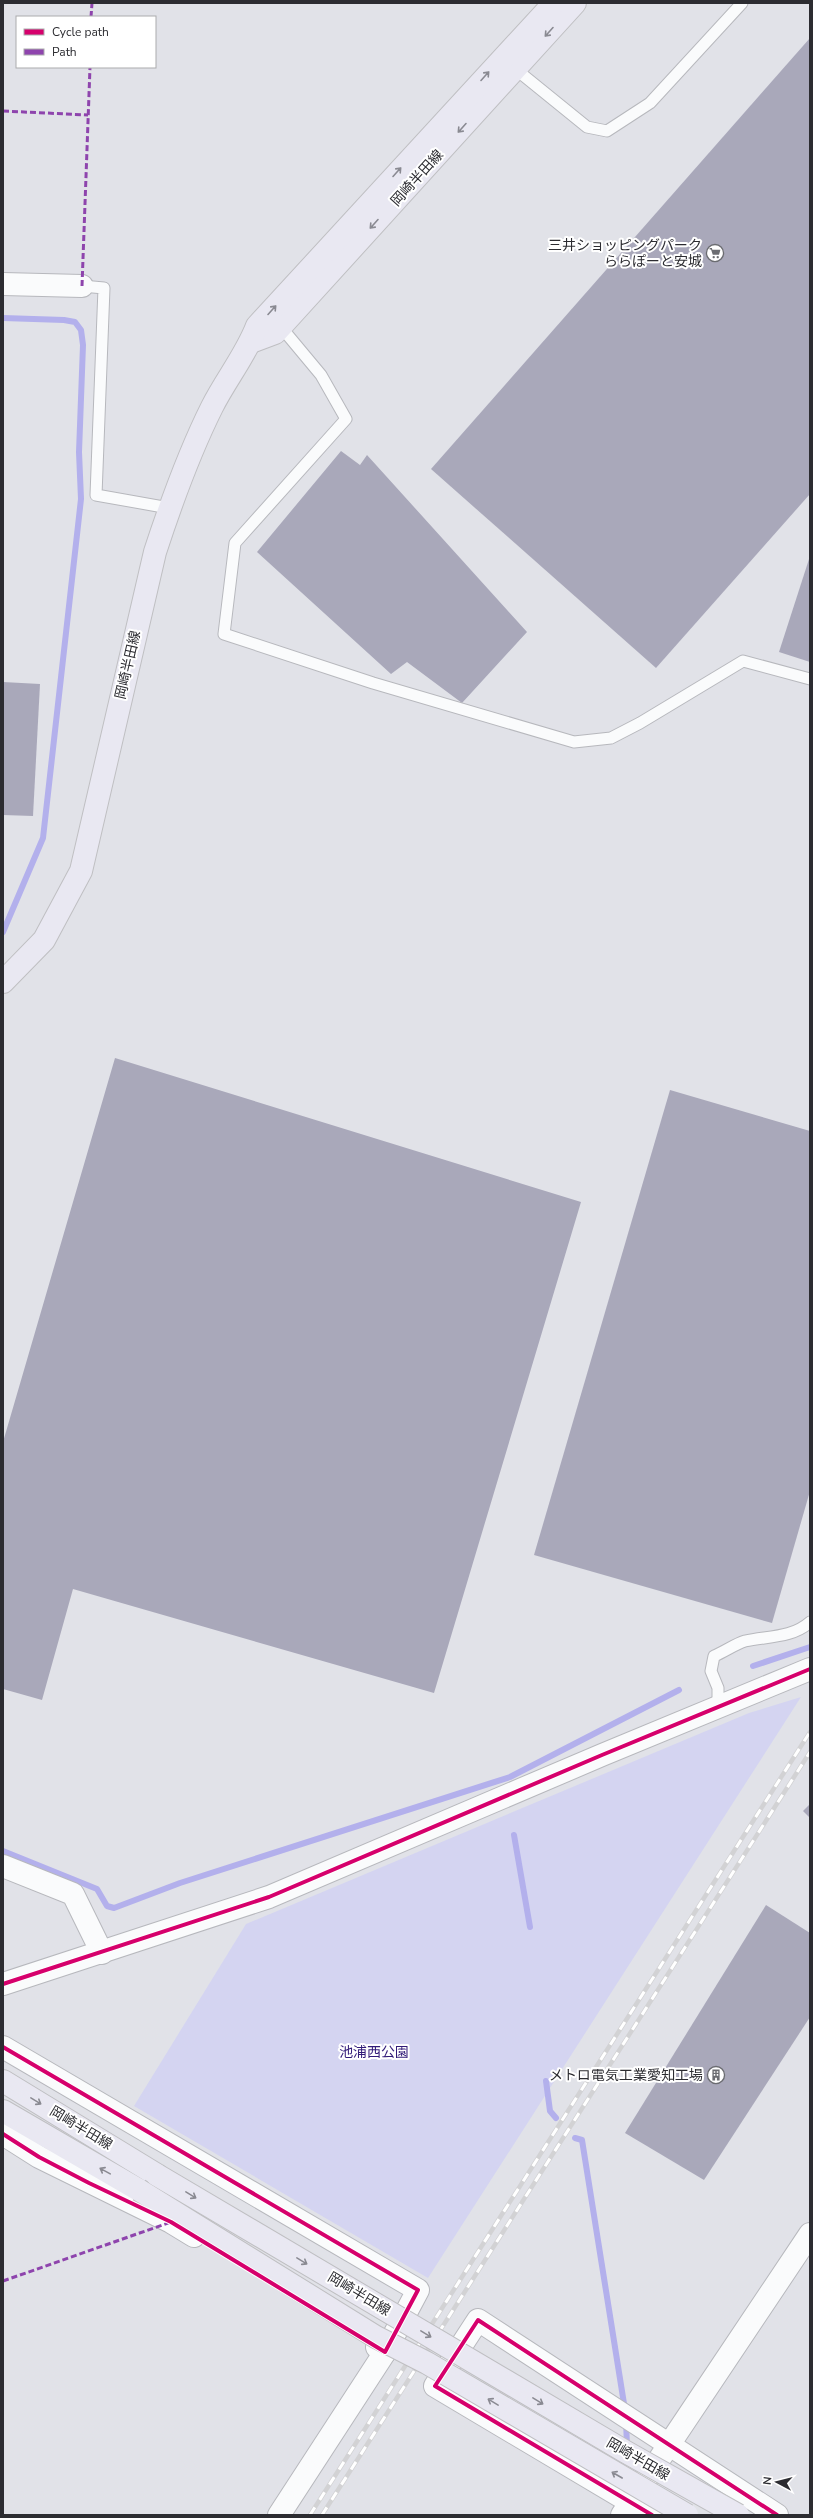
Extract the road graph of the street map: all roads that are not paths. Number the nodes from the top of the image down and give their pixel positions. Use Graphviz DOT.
graph roads {
  1 [pos="554,3"];
  2 [pos="575,3"];
  3 [pos="742,3"];
  4 [pos="509,63"];
  5 [pos="3,284"];
  6 [pos="82,286"];
  7 [pos="281,327"];
  8 [pos="251,342"];
  9 [pos="169,508"];
  10 [pos="810,679"];
  11 [pos="3,982"];
  12 [pos="810,1622"];
  13 [pos="810,1669"];
  14 [pos="718,1706"];
  15 [pos="3,1866"];
  16 [pos="102,1953"];
  17 [pos="3,1984"];
  18 [pos="3,2047"];
  19 [pos="3,2081"];
  20 [pos="3,2111"];
  21 [pos="3,2134"];
  22 [pos="810,2234"];
  23 [pos="385,2352"];
  24 [pos="667,2444"];
  25 [pos="626,2508"];
  26 [pos="279,2515"];
  27 [pos="652,2515"];
  28 [pos="687,2515"];
  29 [pos="738,2515"];
  30 [pos="777,2515"];
  1 -- 4 [label="main road, 岡崎半田線"];
  2 -- 4 [label="main road, 岡崎半田線, one-way"];
  3 -- 4 [label="lane"];
  4 -- 7 [label="main road, 岡崎半田線, one-way"];
  8 -- 4 [label="main road, 岡崎半田線, one-way"];
  5 -- 6 [label="street"];
  6 -- 9 [label="lane"];
  7 -- 8 [label="main road, 岡崎半田線"];
  7 -- 10 [label="lane"];
  8 -- 9 [label="main road, 岡崎半田線"];
  9 -- 11 [label="main road, 岡崎半田線"];
  12 -- 14 [label="lane"];
  13 -- 14 [label="street"];
  14 -- 16 [label="street"];
  15 -- 16 [label="street"];
  16 -- 17 [label="street"];
  18 -- 23 [label="street"];
  19 -- 29 [label="main road, 岡崎半田線, one-way, bridge"];
  28 -- 20 [label="main road, 岡崎半田線, one-way, bridge"];
  21 -- 23 [label="street"];
  22 -- 24 [label="street"];
  23 -- 26 [label="street"];
  24 -- 25 [label="street"];
  24 -- 25 [label="street"];
  24 -- 30 [label="street"];
  25 -- 27 [label="street"];
}
